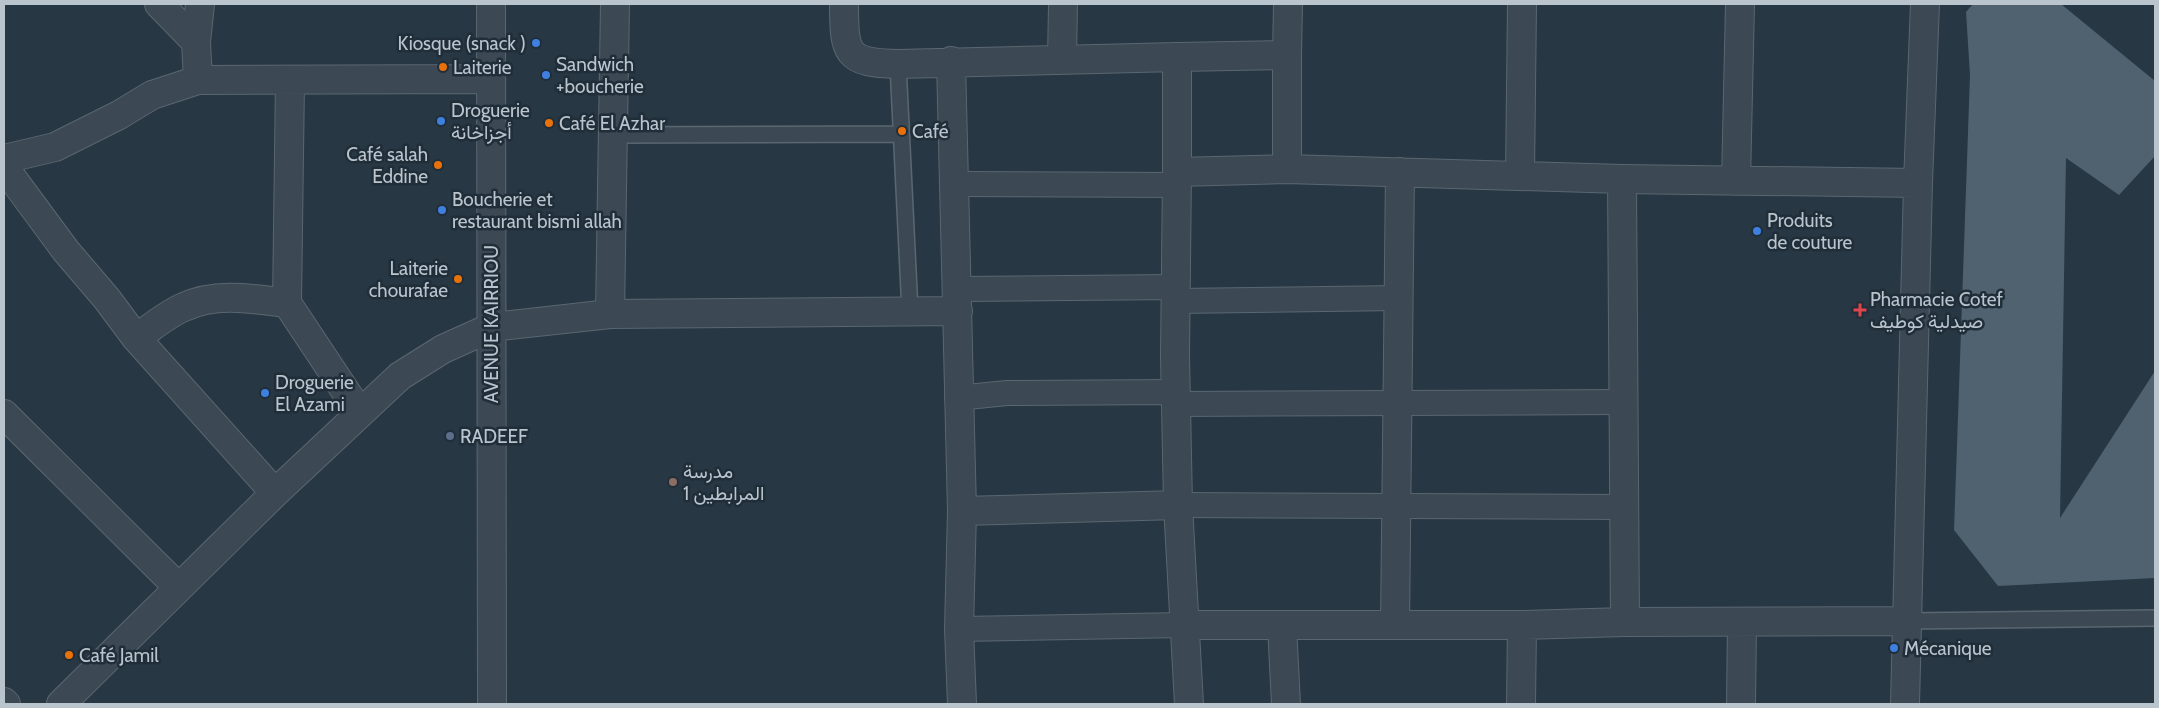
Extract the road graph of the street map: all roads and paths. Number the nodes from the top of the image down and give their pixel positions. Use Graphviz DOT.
graph roads {
  1 [pos="159,4"];
  2 [pos="200,4"];
  3 [pos="490,4"];
  4 [pos="615,4"];
  5 [pos="844,4"];
  6 [pos="1063,4"];
  7 [pos="1288,4"];
  8 [pos="1522,4"];
  9 [pos="1740,4"];
  10 [pos="1925,4"];
  11 [pos="196,42"];
  12 [pos="1287,55"];
  13 [pos="1177,56"];
  14 [pos="1062,60"];
  15 [pos="951,61"];
  16 [pos="898,64"];
  17 [pos="491,79"];
  18 [pos="198,80"];
  19 [pos="290,81"];
  20 [pos="902,134"];
  21 [pos="613,135"];
  22 [pos="4,159"];
  23 [pos="4,166"];
  24 [pos="1287,169"];
  25 [pos="1400,172"];
  26 [pos="1520,176"];
  27 [pos="1177,178"];
  28 [pos="1622,179"];
  29 [pos="1736,180"];
  30 [pos="1918,183"];
  31 [pos="954,184"];
  32 [pos="1175,294"];
  33 [pos="1399,298"];
  34 [pos="957,300"];
  35 [pos="287,303"];
  36 [pos="910,312"];
  37 [pos="610,314"];
  38 [pos="492,327"];
  39 [pos="136,338"];
  40 [pos="957,398"];
  41 [pos="1175,398"];
  42 [pos="1624,402"];
  43 [pos="1398,404"];
  44 [pos="360,413"];
  45 [pos="4,414"];
  46 [pos="275,493"];
  47 [pos="1178,505"];
  48 [pos="1624,507"];
  49 [pos="1396,508"];
  50 [pos="962,511"];
  51 [pos="178,587"];
  52 [pos="2155,618"];
  53 [pos="1907,621"];
  54 [pos="1625,622"];
  55 [pos="1742,623"];
  56 [pos="1185,625"];
  57 [pos="1522,625"];
  58 [pos="1282,626"];
  59 [pos="1395,626"];
  60 [pos="959,629"];
  61 [pos="61,704"];
  62 [pos="492,704"];
  63 [pos="962,704"];
  64 [pos="1189,704"];
  65 [pos="1286,704"];
  66 [pos="1521,704"];
  67 [pos="1741,704"];
  68 [pos="1905,704"];
  1 -- 11 [label="street"];
  2 -- 11 [label="street"];
  3 -- 17 [label="street, AVENUE KAIRRIOU"];
  4 -- 21 [label="street"];
  5 -- 16 [label="street"];
  6 -- 14 [label="street"];
  7 -- 12 [label="street"];
  8 -- 26 [label="street"];
  9 -- 29 [label="street"];
  10 -- 30 [label="street"];
  11 -- 18 [label="street"];
  12 -- 13 [label="street"];
  12 -- 24 [label="street"];
  13 -- 14 [label="street"];
  13 -- 27 [label="street"];
  14 -- 15 [label="street"];
  15 -- 16 [label="street"];
  15 -- 31 [label="street"];
  16 -- 20 [label="lane"];
  17 -- 19 [label="street"];
  17 -- 38 [label="street, AVENUE KAIRRIOU"];
  18 -- 19 [label="street"];
  18 -- 22 [label="street"];
  19 -- 35 [label="street"];
  20 -- 21 [label="lane"];
  20 -- 36 [label="lane"];
  21 -- 37 [label="street"];
  23 -- 39 [label="street"];
  24 -- 25 [label="street"];
  24 -- 27 [label="street"];
  25 -- 26 [label="street"];
  25 -- 33 [label="street"];
  26 -- 28 [label="street"];
  27 -- 31 [label="street"];
  27 -- 32 [label="street"];
  28 -- 29 [label="street"];
  28 -- 42 [label="street"];
  29 -- 30 [label="street"];
  30 -- 53 [label="street"];
  31 -- 34 [label="street"];
  32 -- 33 [label="street"];
  32 -- 34 [label="street"];
  32 -- 41 [label="street"];
  33 -- 43 [label="street"];
  34 -- 36 [label="street"];
  34 -- 40 [label="street"];
  35 -- 39 [label="street"];
  35 -- 44 [label="street"];
  36 -- 37 [label="street"];
  37 -- 38 [label="street"];
  38 -- 44 [label="street"];
  38 -- 62 [label="street, AVENUE KAIRRIOU"];
  39 -- 46 [label="street"];
  40 -- 41 [label="street"];
  40 -- 50 [label="street"];
  41 -- 43 [label="street"];
  41 -- 47 [label="street"];
  42 -- 43 [label="street"];
  42 -- 48 [label="street"];
  43 -- 49 [label="street"];
  44 -- 46 [label="street"];
  45 -- 51 [label="street"];
  46 -- 51 [label="street"];
  47 -- 49 [label="street"];
  47 -- 50 [label="street"];
  47 -- 56 [label="street"];
  48 -- 49 [label="street"];
  48 -- 54 [label="street"];
  49 -- 59 [label="street"];
  50 -- 60 [label="street"];
  51 -- 61 [label="street"];
  52 -- 53 [label="lane"];
  53 -- 55 [label="street"];
  53 -- 68 [label="street"];
  54 -- 55 [label="street"];
  54 -- 57 [label="street"];
  55 -- 67 [label="street"];
  56 -- 58 [label="street"];
  56 -- 60 [label="street"];
  56 -- 64 [label="street"];
  57 -- 59 [label="street"];
  57 -- 66 [label="street"];
  58 -- 59 [label="street"];
  58 -- 65 [label="street"];
  60 -- 63 [label="street"];
}
